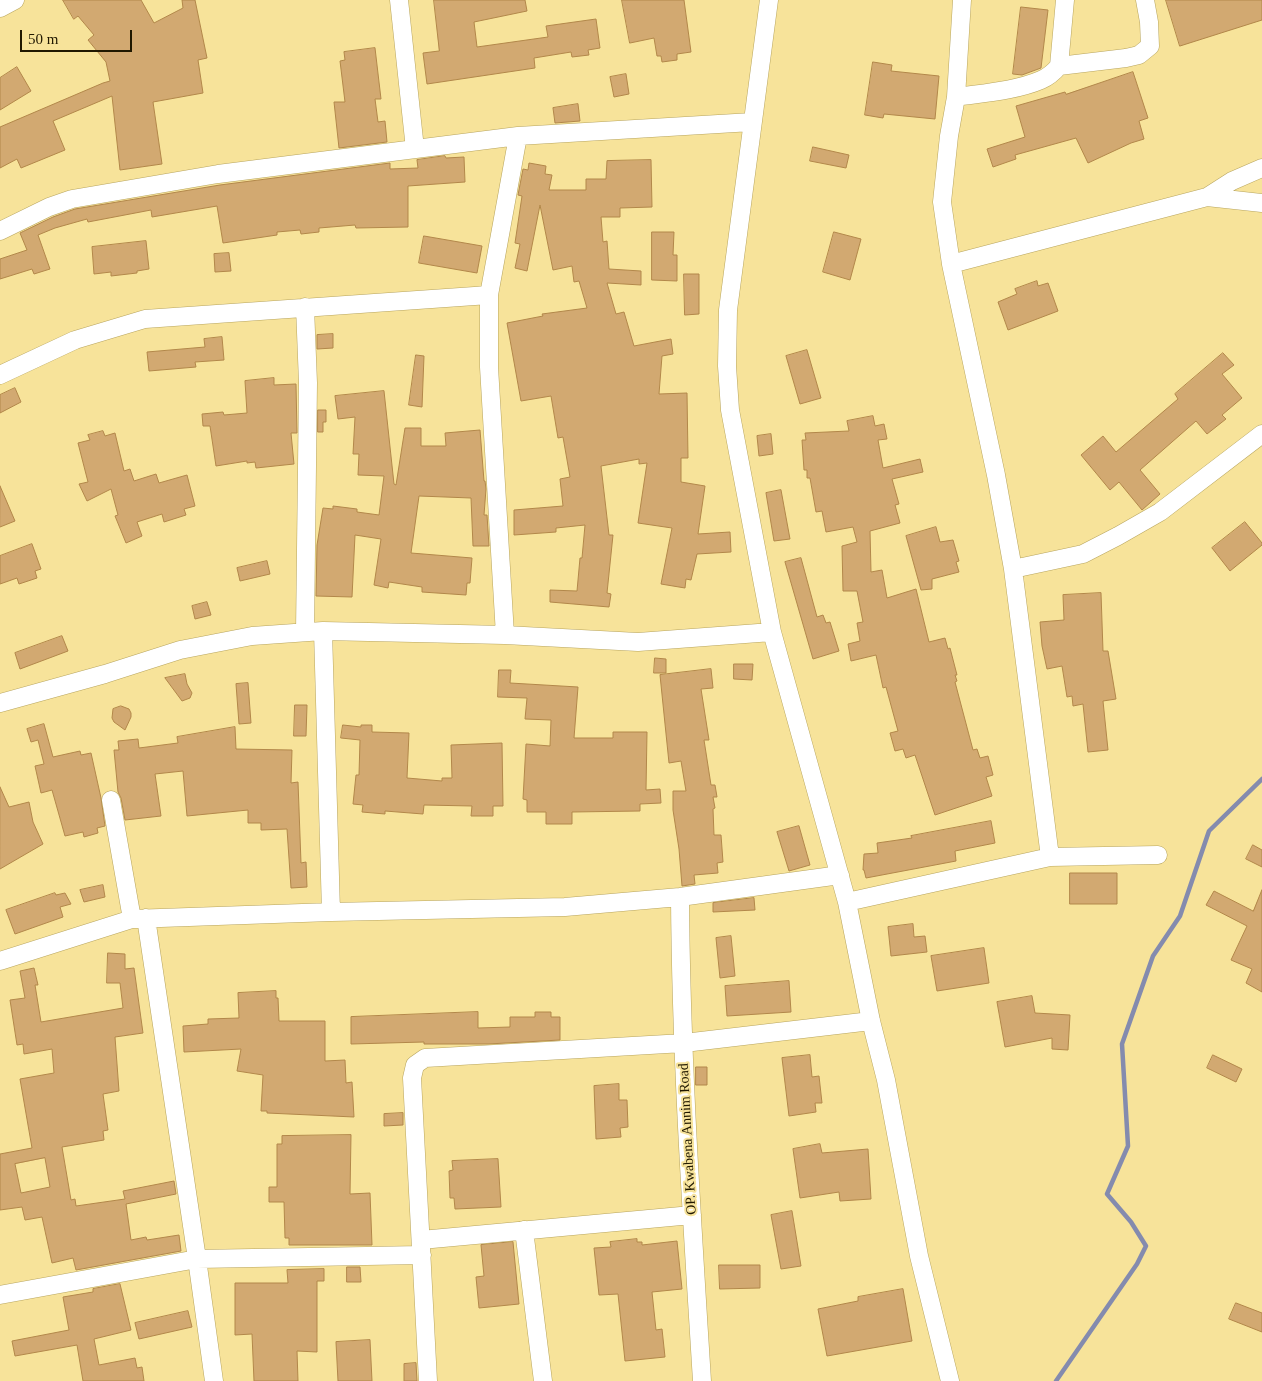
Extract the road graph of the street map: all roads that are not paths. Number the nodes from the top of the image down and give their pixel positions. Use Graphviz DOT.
graph roads {
  1 [pos="15,0"];
  2 [pos="399,0"];
  3 [pos="769,0"];
  4 [pos="962,0"];
  5 [pos="1065,0"];
  6 [pos="1145,0"];
  7 [pos="0,8"];
  8 [pos="1059,66"];
  9 [pos="956,97"];
  10 [pos="752,122"];
  11 [pos="518,136"];
  12 [pos="415,149"];
  13 [pos="1262,168"];
  14 [pos="1207,197"];
  15 [pos="1262,203"];
  16 [pos="0,231"];
  17 [pos="951,264"];
  18 [pos="489,295"];
  19 [pos="305,307"];
  20 [pos="0,375"];
  21 [pos="1262,434"];
  22 [pos="1013,569"];
  23 [pos="323,631"];
  24 [pos="305,632"];
  25 [pos="772,632"];
  26 [pos="505,636"];
  27 [pos="0,703"];
  28 [pos="111,800"];
  29 [pos="1158,855"];
  30 [pos="1050,857"];
  31 [pos="840,875"];
  32 [pos="680,897"];
  33 [pos="847,902"];
  34 [pos="331,912"];
  35 [pos="139,919"];
  36 [pos="0,961"];
  37 [pos="872,1021"];
  38 [pos="684,1043"];
  39 [pos="692,1215"];
  40 [pos="524,1230"];
  41 [pos="421,1247"];
  42 [pos="197,1259"];
  43 [pos="0,1295"];
  44 [pos="214,1381"];
  45 [pos="428,1381"];
  46 [pos="543,1381"];
  47 [pos="702,1381"];
  48 [pos="950,1381"];
  1 -- 7 [label="street"];
  2 -- 12 [label="street"];
  3 -- 10 [label="street"];
  4 -- 9 [label="street"];
  5 -- 8 [label="street"];
  6 -- 8 [label="street"];
  8 -- 9 [label="street"];
  9 -- 17 [label="street"];
  10 -- 11 [label="street"];
  10 -- 25 [label="street"];
  11 -- 12 [label="street"];
  11 -- 18 [label="street"];
  12 -- 16 [label="street"];
  13 -- 14 [label="street"];
  14 -- 15 [label="street"];
  14 -- 17 [label="street"];
  17 -- 22 [label="street"];
  18 -- 19 [label="street"];
  18 -- 26 [label="street"];
  19 -- 20 [label="street"];
  19 -- 24 [label="street"];
  21 -- 22 [label="street"];
  22 -- 30 [label="street"];
  23 -- 24 [label="street"];
  23 -- 26 [label="street"];
  23 -- 34 [label="street"];
  24 -- 27 [label="street"];
  25 -- 26 [label="street"];
  25 -- 31 [label="street"];
  28 -- 35 [label="street"];
  29 -- 30 [label="street"];
  30 -- 33 [label="street"];
  31 -- 32 [label="street"];
  31 -- 33 [label="street"];
  32 -- 34 [label="street"];
  32 -- 38 [label="street, OP. Kwabena Annim Road"];
  33 -- 37 [label="street"];
  34 -- 35 [label="street"];
  35 -- 36 [label="street"];
  35 -- 42 [label="street"];
  37 -- 38 [label="street"];
  37 -- 48 [label="street"];
  38 -- 39 [label="street, OP. Kwabena Annim Road"];
  38 -- 41 [label="street"];
  39 -- 40 [label="street"];
  39 -- 47 [label="street, OP. Kwabena Annim Road"];
  40 -- 41 [label="street"];
  40 -- 46 [label="street"];
  41 -- 42 [label="street"];
  41 -- 45 [label="street"];
  42 -- 43 [label="street"];
  42 -- 44 [label="street"];
}
